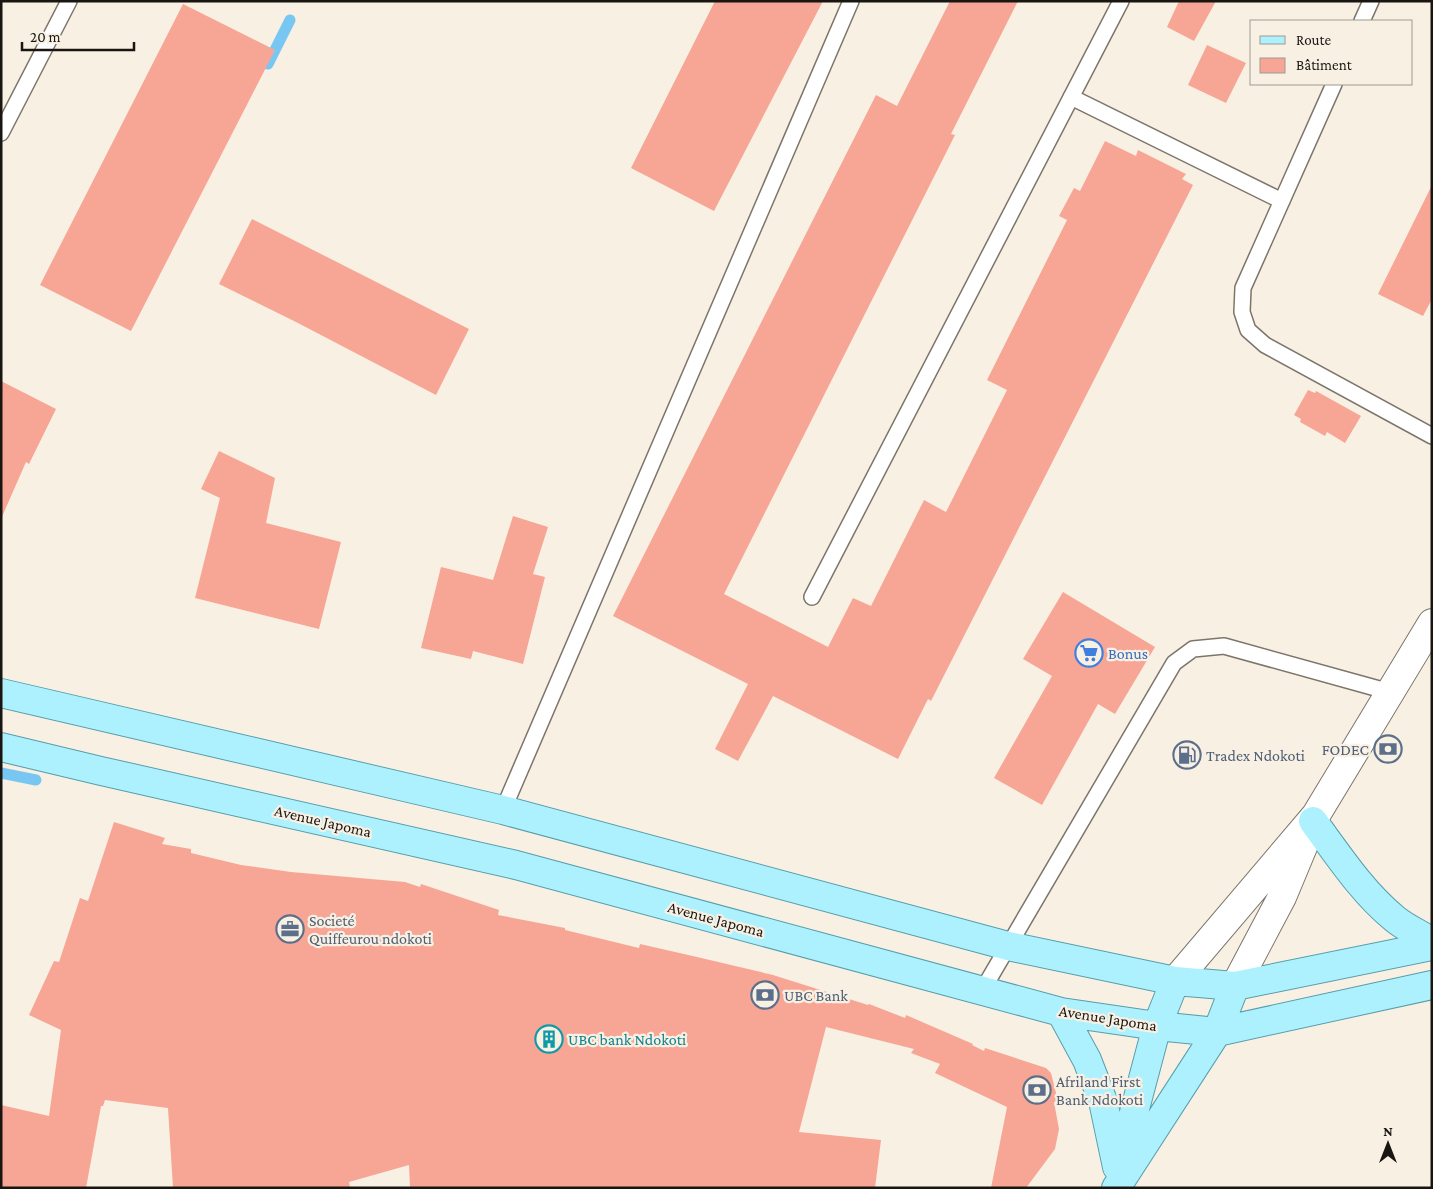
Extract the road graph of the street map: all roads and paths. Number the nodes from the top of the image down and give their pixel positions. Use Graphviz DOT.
graph roads {
  1 [pos="69,1"];
  2 [pos="851,1"];
  3 [pos="1120,1"];
  4 [pos="1371,1"];
  5 [pos="1362,20"];
  6 [pos="1334,85"];
  7 [pos="1071,96"];
  8 [pos="1,133"];
  9 [pos="1282,201"];
  10 [pos="1432,436"];
  11 [pos="812,597"];
  12 [pos="1432,622"];
  13 [pos="1390,692"];
  14 [pos="1,693"];
  15 [pos="1,747"];
  16 [pos="503,810"];
  17 [pos="1315,818"];
  18 [pos="1432,942"];
  19 [pos="1008,946"];
  20 [pos="1432,946"];
  21 [pos="1175,981"];
  22 [pos="1432,985"];
  23 [pos="1235,986"];
  24 [pos="982,991"];
  25 [pos="1061,1012"];
  26 [pos="1157,1026"];
  27 [pos="1217,1032"];
  28 [pos="1116,1182"];
  1 -- 8 [label="lane"];
  2 -- 16 [label="lane"];
  3 -- 7 [label="lane"];
  4 -- 5 [label="lane"];
  6 -- 9 [label="lane"];
  7 -- 9 [label="lane"];
  7 -- 11 [label="lane"];
  9 -- 10 [label="lane"];
  12 -- 13 [label="main road"];
  13 -- 17 [label="main road"];
  13 -- 19 [label="lane"];
  14 -- 16 [label="main road"];
  15 -- 24 [label="main road, Avenue Japoma"];
  16 -- 19 [label="main road"];
  17 -- 18 [label="main road"];
  17 -- 21 [label="main road"];
  17 -- 23 [label="main road"];
  19 -- 21 [label="main road"];
  19 -- 24 [label="lane"];
  20 -- 23 [label="main road"];
  21 -- 23 [label="main road"];
  21 -- 26 [label="main road"];
  22 -- 27 [label="main road, Avenue Japoma"];
  23 -- 27 [label="main road"];
  24 -- 25 [label="main road, Avenue Japoma"];
  25 -- 26 [label="main road, Avenue Japoma"];
  25 -- 28 [label="main road"];
  26 -- 27 [label="main road, Avenue Japoma"];
  26 -- 28 [label="main road"];
  27 -- 28 [label="main road"];
}
